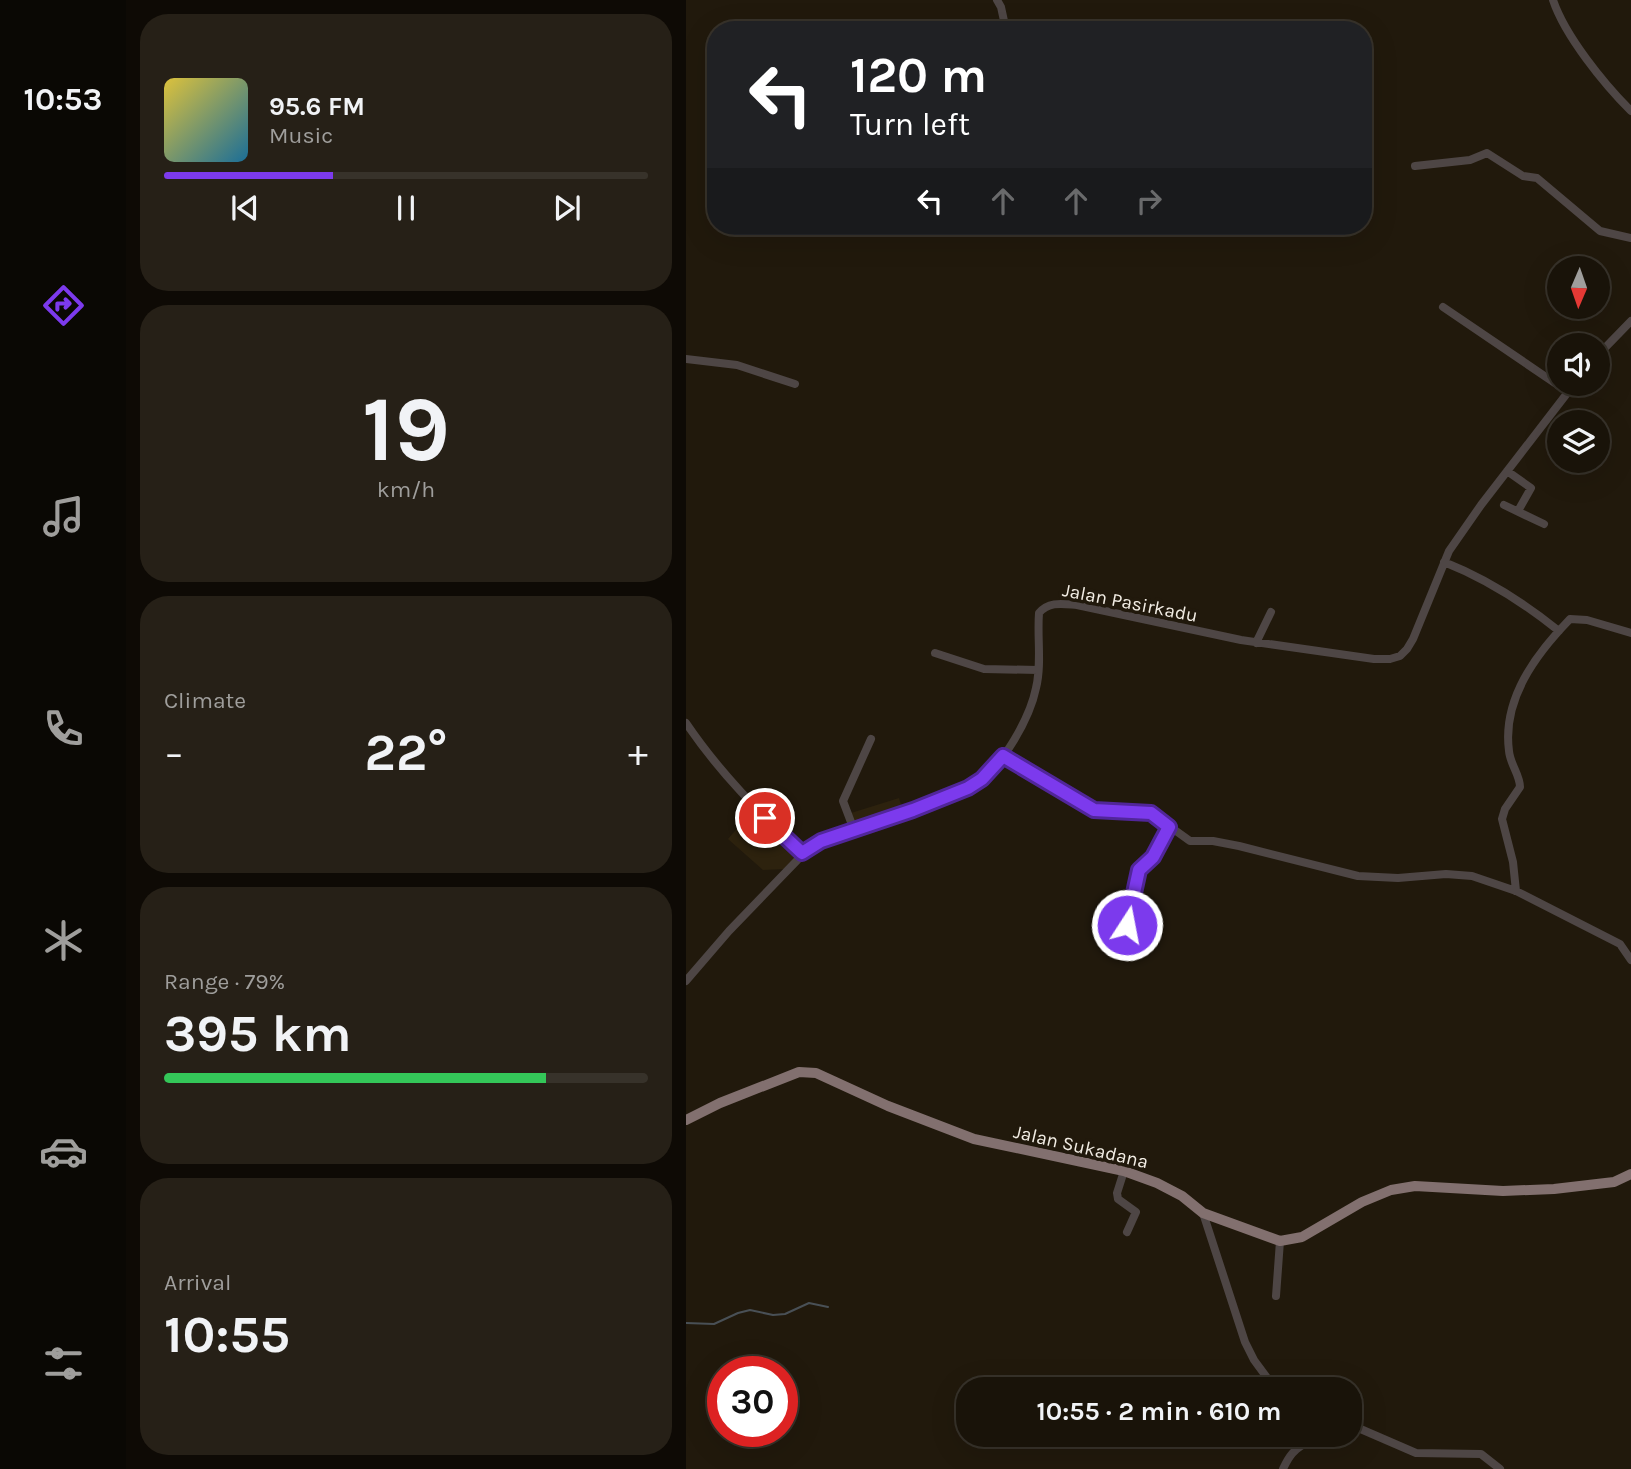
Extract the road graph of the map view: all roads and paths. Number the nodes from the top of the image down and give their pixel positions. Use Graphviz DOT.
graph roads {
  1 [pos="997,0"];
  2 [pos="1553,0"];
  3 [pos="1004,21"];
  4 [pos="1631,111"];
  5 [pos="1415,166"];
  6 [pos="1631,238"];
  7 [pos="1443,306"];
  8 [pos="1631,321"];
  9 [pos="1610,343"];
  10 [pos="686,359"];
  11 [pos="1547,378"];
  12 [pos="795,384"];
  13 [pos="1564,396"];
  14 [pos="1507,471"];
  15 [pos="1504,505"];
  16 [pos="1518,512"];
  17 [pos="1544,524"];
  18 [pos="1444,562"];
  19 [pos="1272,612"];
  20 [pos="1559,631"];
  21 [pos="1631,633"];
  22 [pos="1256,643"];
  23 [pos="935,653"];
  24 [pos="1038,670"];
  25 [pos="686,723"];
  26 [pos="871,738"];
  27 [pos="1003,756"];
  28 [pos="1169,827"];
  29 [pos="854,830"];
  30 [pos="802,853"];
  31 [pos="1516,891"];
  32 [pos="1127,925"];
  33 [pos="1631,960"];
  34 [pos="686,981"];
  35 [pos="686,1120"];
  36 [pos="1124,1171"];
  37 [pos="1631,1174"];
  38 [pos="1203,1213"];
  39 [pos="1127,1232"];
  40 [pos="1280,1241"];
  41 [pos="1276,1296"];
  42 [pos="1266,1377"];
  43 [pos="1362,1430"];
  44 [pos="1298,1447"];
  45 [pos="1283,1469"];
  46 [pos="1500,1469"];
  1 -- 3 [label="street"];
  2 -- 4 [label="street"];
  5 -- 6 [label="street"];
  7 -- 11 [label="street"];
  8 -- 9 [label="street"];
  10 -- 12 [label="street"];
  13 -- 14 [label="street, Jalan Pasirkadu"];
  14 -- 16 [label="street"];
  14 -- 18 [label="street, Jalan Pasirkadu"];
  15 -- 16 [label="street"];
  16 -- 17 [label="street"];
  18 -- 20 [label="street"];
  18 -- 22 [label="street, Jalan Pasirkadu"];
  19 -- 22 [label="street"];
  20 -- 21 [label="street"];
  20 -- 31 [label="street"];
  22 -- 24 [label="street, Jalan Pasirkadu"];
  23 -- 24 [label="street"];
  24 -- 27 [label="street, Jalan Pasirkadu"];
  25 -- 30 [label="street"];
  26 -- 29 [label="street"];
  27 -- 28 [label="street"];
  27 -- 29 [label="street, Jalan Pasirkadu"];
  28 -- 31 [label="street"];
  28 -- 32 [label="street"];
  29 -- 30 [label="street, Jalan Pasirkadu"];
  30 -- 34 [label="street, Jalan Pasirkadu"];
  31 -- 33 [label="street"];
  35 -- 36 [label="main road, Jalan Sukadana"];
  36 -- 38 [label="main road, Jalan Sukadana"];
  36 -- 39 [label="street"];
  37 -- 40 [label="main road"];
  38 -- 40 [label="main road, Jalan Sukadana"];
  38 -- 42 [label="street"];
  40 -- 41 [label="street"];
  43 -- 46 [label="street"];
  44 -- 45 [label="street"];
}
